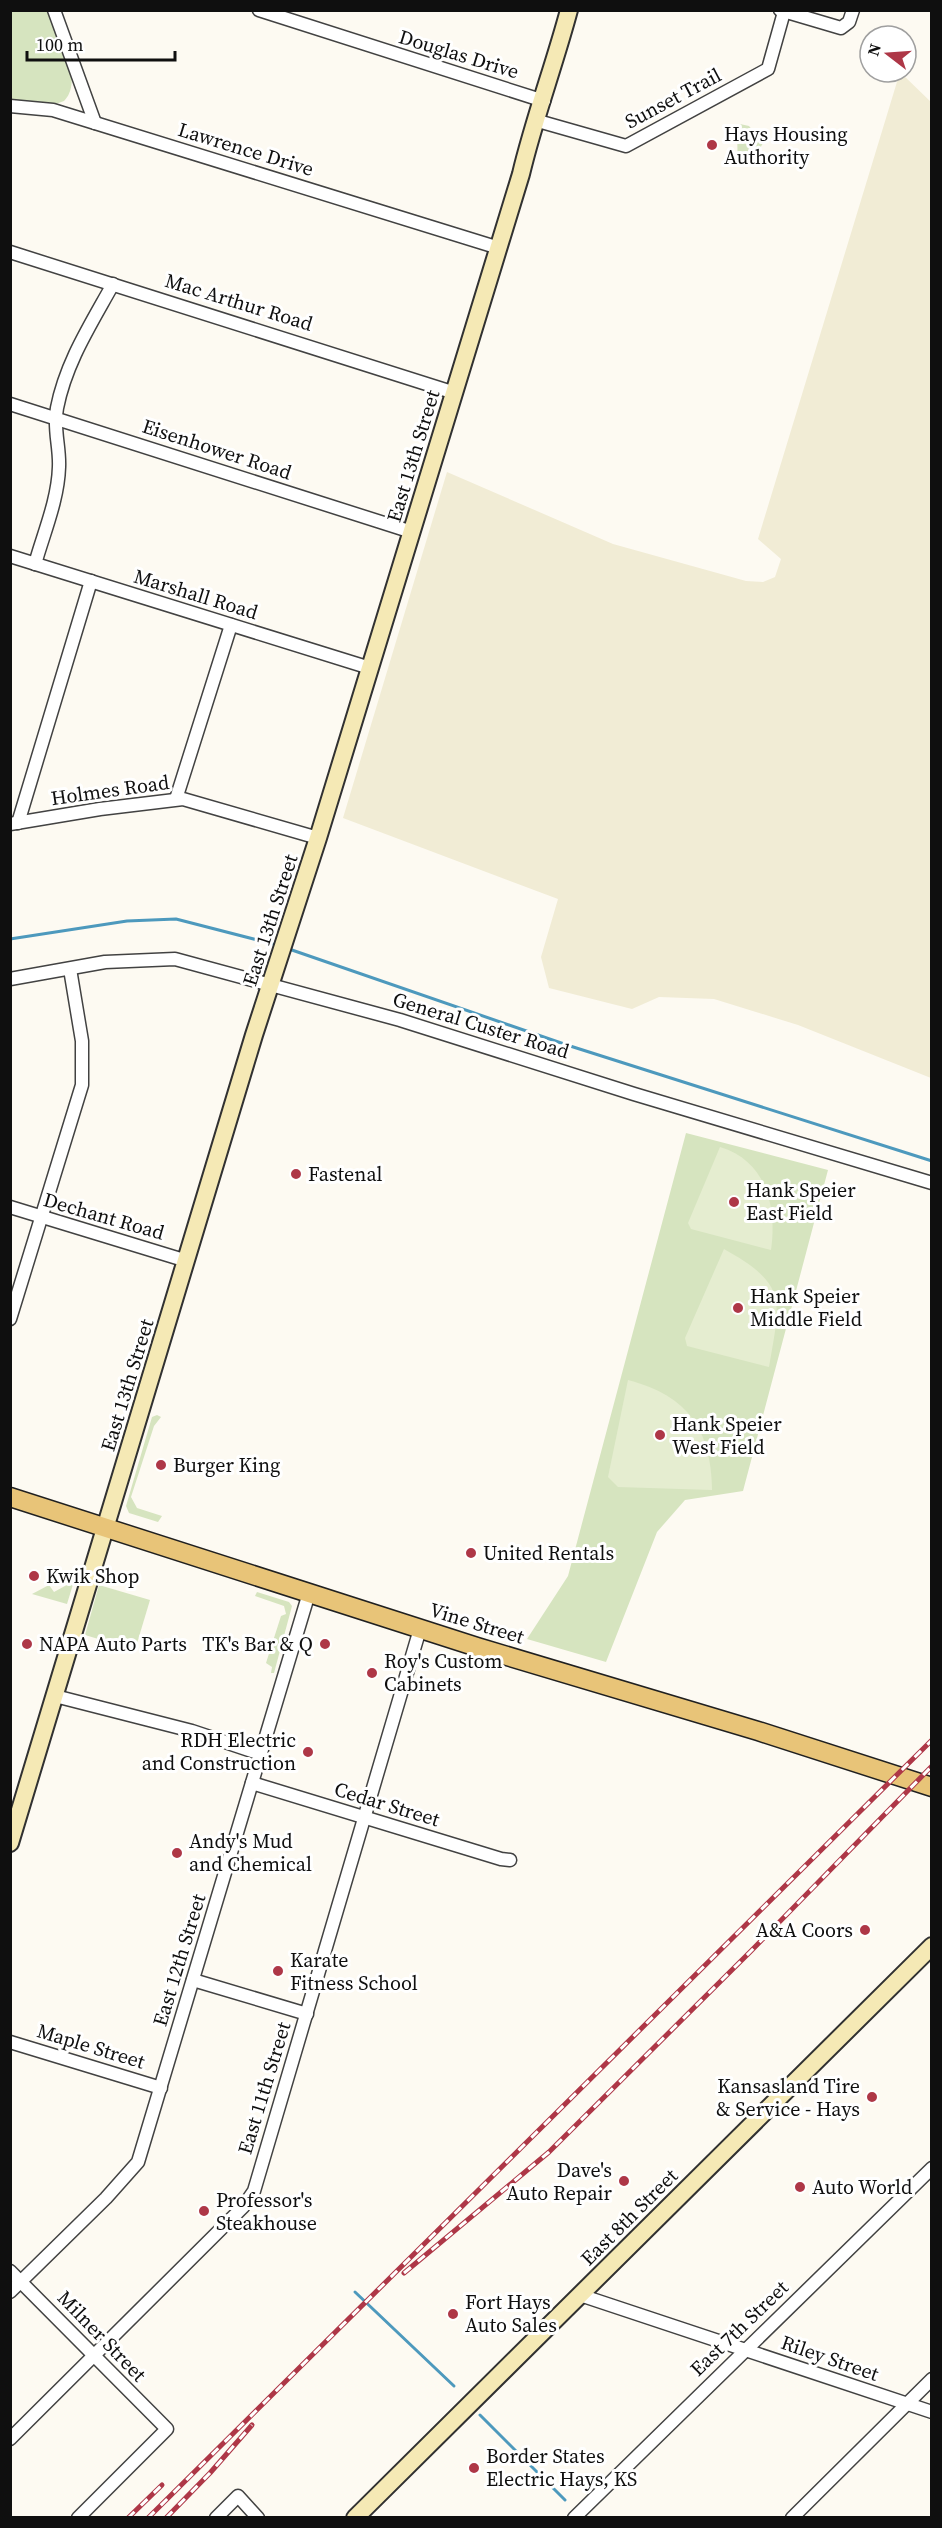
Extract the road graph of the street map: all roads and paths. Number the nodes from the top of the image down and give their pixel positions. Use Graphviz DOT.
graph roads {
  1 [pos="54,10"];
  2 [pos="259,10"];
  3 [pos="569,10"];
  4 [pos="853,10"];
  5 [pos="782,11"];
  6 [pos="544,101"];
  7 [pos="10,106"];
  8 [pos="538,121"];
  9 [pos="96,123"];
  10 [pos="499,248"];
  11 [pos="10,252"];
  12 [pos="113,284"];
  13 [pos="454,393"];
  14 [pos="10,404"];
  15 [pos="56,418"];
  16 [pos="412,532"];
  17 [pos="10,556"];
  18 [pos="35,564"];
  19 [pos="90,581"];
  20 [pos="231,625"];
  21 [pos="370,668"];
  22 [pos="176,799"];
  23 [pos="14,824"];
  24 [pos="318,838"];
  25 [pos="69,969"];
  26 [pos="10,979"];
  27 [pos="271,984"];
  28 [pos="932,1183"];
  29 [pos="10,1207"];
  30 [pos="41,1218"];
  31 [pos="187,1260"];
  32 [pos="10,1319"];
  33 [pos="10,1497"];
  34 [pos="106,1527"];
  35 [pos="309,1593"];
  36 [pos="420,1629"];
  37 [pos="55,1696"];
  38 [pos="261,1754"];
  39 [pos="252,1783"];
  40 [pos="932,1787"];
  41 [pos="365,1818"];
  42 [pos="10,1843"];
  43 [pos="510,1860"];
  44 [pos="932,1946"];
  45 [pos="193,1980"];
  46 [pos="306,2014"];
  47 [pos="10,2042"];
  48 [pos="161,2088"];
  49 [pos="932,2168"];
  50 [pos="10,2271"];
  51 [pos="22,2281"];
  52 [pos="10,2292"];
  53 [pos="580,2295"];
  54 [pos="743,2350"];
  55 [pos="94,2355"];
  56 [pos="932,2379"];
  57 [pos="906,2404"];
  58 [pos="932,2412"];
  59 [pos="10,2439"];
  60 [pos="78,2517"];
  61 [pos="216,2517"];
  62 [pos="258,2517"];
  63 [pos="355,2517"];
  64 [pos="574,2517"];
  65 [pos="792,2517"];
  1 -- 9 [label="street"];
  2 -- 6 [label="street, Douglas Drive"];
  3 -- 6 [label="street, East 13th Street"];
  4 -- 5 [label="street"];
  5 -- 8 [label="street, Sunset Trail"];
  6 -- 8 [label="street, East 13th Street"];
  7 -- 9 [label="street, Lawrence Drive"];
  8 -- 10 [label="street, East 13th Street"];
  9 -- 10 [label="street, Lawrence Drive"];
  10 -- 13 [label="street, East 13th Street"];
  11 -- 12 [label="street, Mac Arthur Road"];
  12 -- 13 [label="street, Mac Arthur Road"];
  12 -- 15 [label="street"];
  13 -- 16 [label="street, East 13th Street"];
  14 -- 15 [label="street, Eisenhower Road"];
  15 -- 16 [label="street, Eisenhower Road"];
  15 -- 18 [label="street"];
  16 -- 21 [label="street, East 13th Street"];
  17 -- 18 [label="street, Marshall Road"];
  18 -- 19 [label="street, Marshall Road"];
  19 -- 20 [label="street, Marshall Road"];
  19 -- 23 [label="street"];
  20 -- 21 [label="street, Marshall Road"];
  20 -- 22 [label="street"];
  21 -- 24 [label="street, East 13th Street"];
  22 -- 23 [label="street, Holmes Road"];
  22 -- 24 [label="street, Holmes Road"];
  24 -- 27 [label="street, East 13th Street"];
  25 -- 26 [label="street, General Custer Road"];
  25 -- 27 [label="street, General Custer Road"];
  25 -- 30 [label="street"];
  27 -- 28 [label="street, General Custer Road"];
  27 -- 31 [label="street, East 13th Street"];
  29 -- 30 [label="street, Dechant Road"];
  30 -- 31 [label="street, Dechant Road"];
  30 -- 32 [label="street"];
  31 -- 34 [label="street, East 13th Street"];
  33 -- 34 [label="main road, Vine Street"];
  34 -- 35 [label="main road, Vine Street"];
  34 -- 37 [label="street, East 13th Street"];
  35 -- 36 [label="main road, Vine Street"];
  35 -- 38 [label="street, East 12th Street"];
  36 -- 40 [label="main road, Vine Street"];
  36 -- 41 [label="street, East 11th Street"];
  37 -- 38 [label="street"];
  37 -- 42 [label="street, East 13th Street"];
  38 -- 39 [label="street, East 12th Street"];
  39 -- 41 [label="street, Cedar Street"];
  39 -- 45 [label="street, East 12th Street"];
  41 -- 43 [label="street, Cedar Street"];
  41 -- 46 [label="street, East 11th Street"];
  44 -- 53 [label="street, East 8th Street"];
  45 -- 46 [label="street"];
  45 -- 48 [label="street, East 12th Street"];
  46 -- 55 [label="street, East 11th Street"];
  47 -- 48 [label="street, Maple Street"];
  48 -- 51 [label="street, East 12th Street"];
  49 -- 54 [label="street, East 7th Street"];
  50 -- 51 [label="street, Milner Street"];
  51 -- 52 [label="street, East 12th Street"];
  51 -- 55 [label="street, Milner Street"];
  53 -- 54 [label="street, Riley Street"];
  53 -- 63 [label="street, East 8th Street"];
  54 -- 57 [label="street, Riley Street"];
  54 -- 64 [label="street, East 7th Street"];
  55 -- 59 [label="street, East 11th Street"];
  55 -- 60 [label="street, Milner Street"];
  56 -- 57 [label="street"];
  57 -- 58 [label="street, Riley Street"];
  57 -- 65 [label="street"];
  61 -- 62 [label="street"];
}
